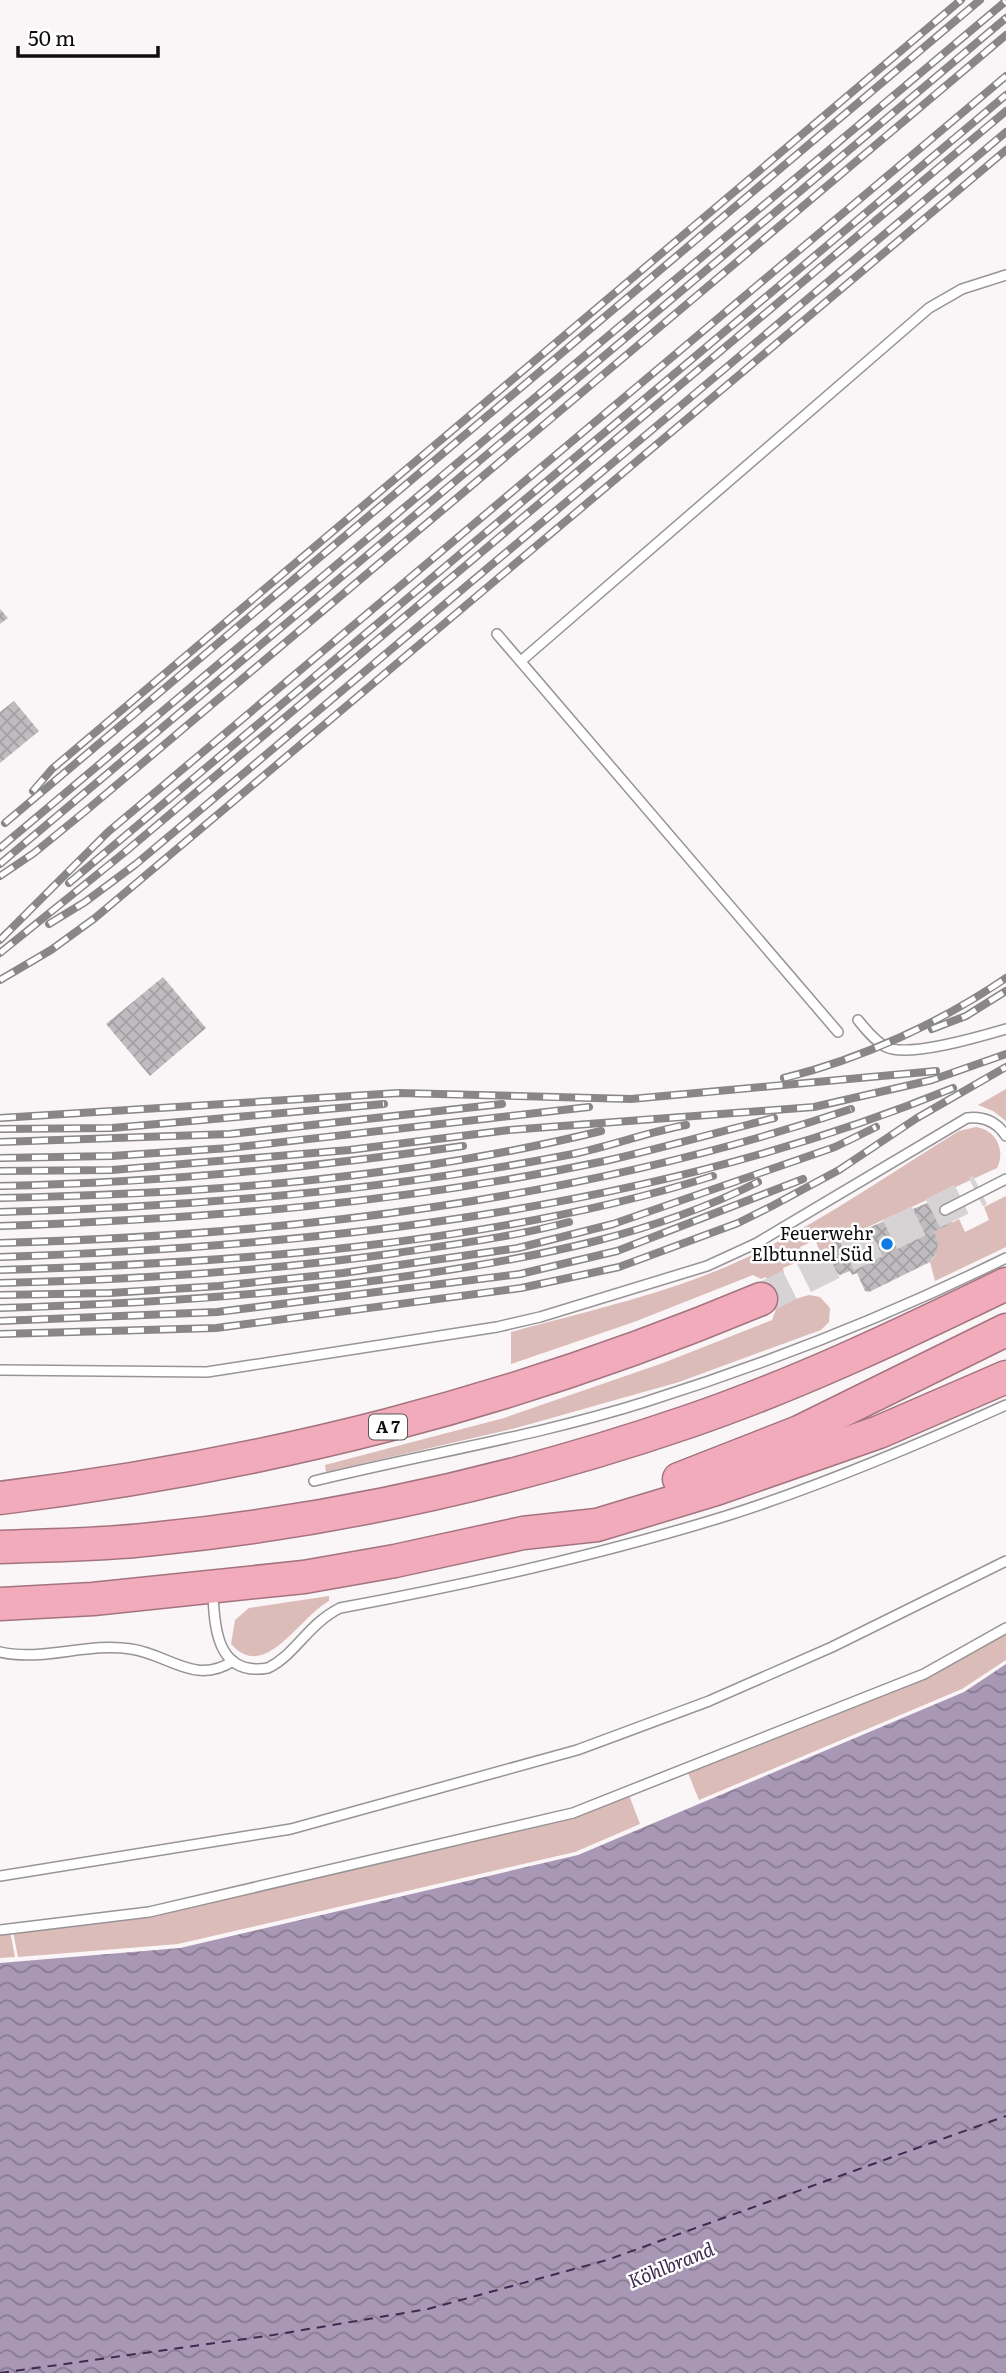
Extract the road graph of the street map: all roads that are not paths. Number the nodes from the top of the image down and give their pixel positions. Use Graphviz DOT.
graph roads {
  1 [pos="1006,275"];
  2 [pos="497,634"];
  3 [pos="521,662"];
  4 [pos="858,1020"];
  5 [pos="1006,1029"];
  6 [pos="838,1032"];
  7 [pos="1006,1136"];
  8 [pos="1006,1179"];
  9 [pos="945,1210"];
  10 [pos="1006,1258"];
  11 [pos="1006,1284"];
  12 [pos="761,1299"];
  13 [pos="1006,1330"];
  14 [pos="0,1370"];
  15 [pos="1006,1377"];
  16 [pos="1006,1405"];
  17 [pos="314,1481"];
  18 [pos="0,1498"];
  19 [pos="523,1533"];
  20 [pos="0,1547"];
  21 [pos="1006,1561"];
  22 [pos="212,1586"];
  23 [pos="0,1604"];
  24 [pos="1006,1628"];
  25 [pos="0,1652"];
  26 [pos="233,1661"];
  27 [pos="0,1876"];
  28 [pos="0,1930"];
  1 -- 3 [label="lane"];
  2 -- 3 [label="lane"];
  3 -- 6 [label="lane"];
  4 -- 5 [label="lane"];
  7 -- 14 [label="lane"];
  8 -- 9 [label="lane"];
  10 -- 17 [label="lane"];
  11 -- 20 [label="highway"];
  12 -- 18 [label="highway, A 7"];
  13 -- 19 [label="highway"];
  15 -- 19 [label="highway"];
  16 -- 26 [label="lane"];
  19 -- 22 [label="highway"];
  21 -- 27 [label="lane"];
  22 -- 23 [label="highway"];
  22 -- 26 [label="lane"];
  24 -- 28 [label="lane"];
  25 -- 26 [label="lane"];
}
